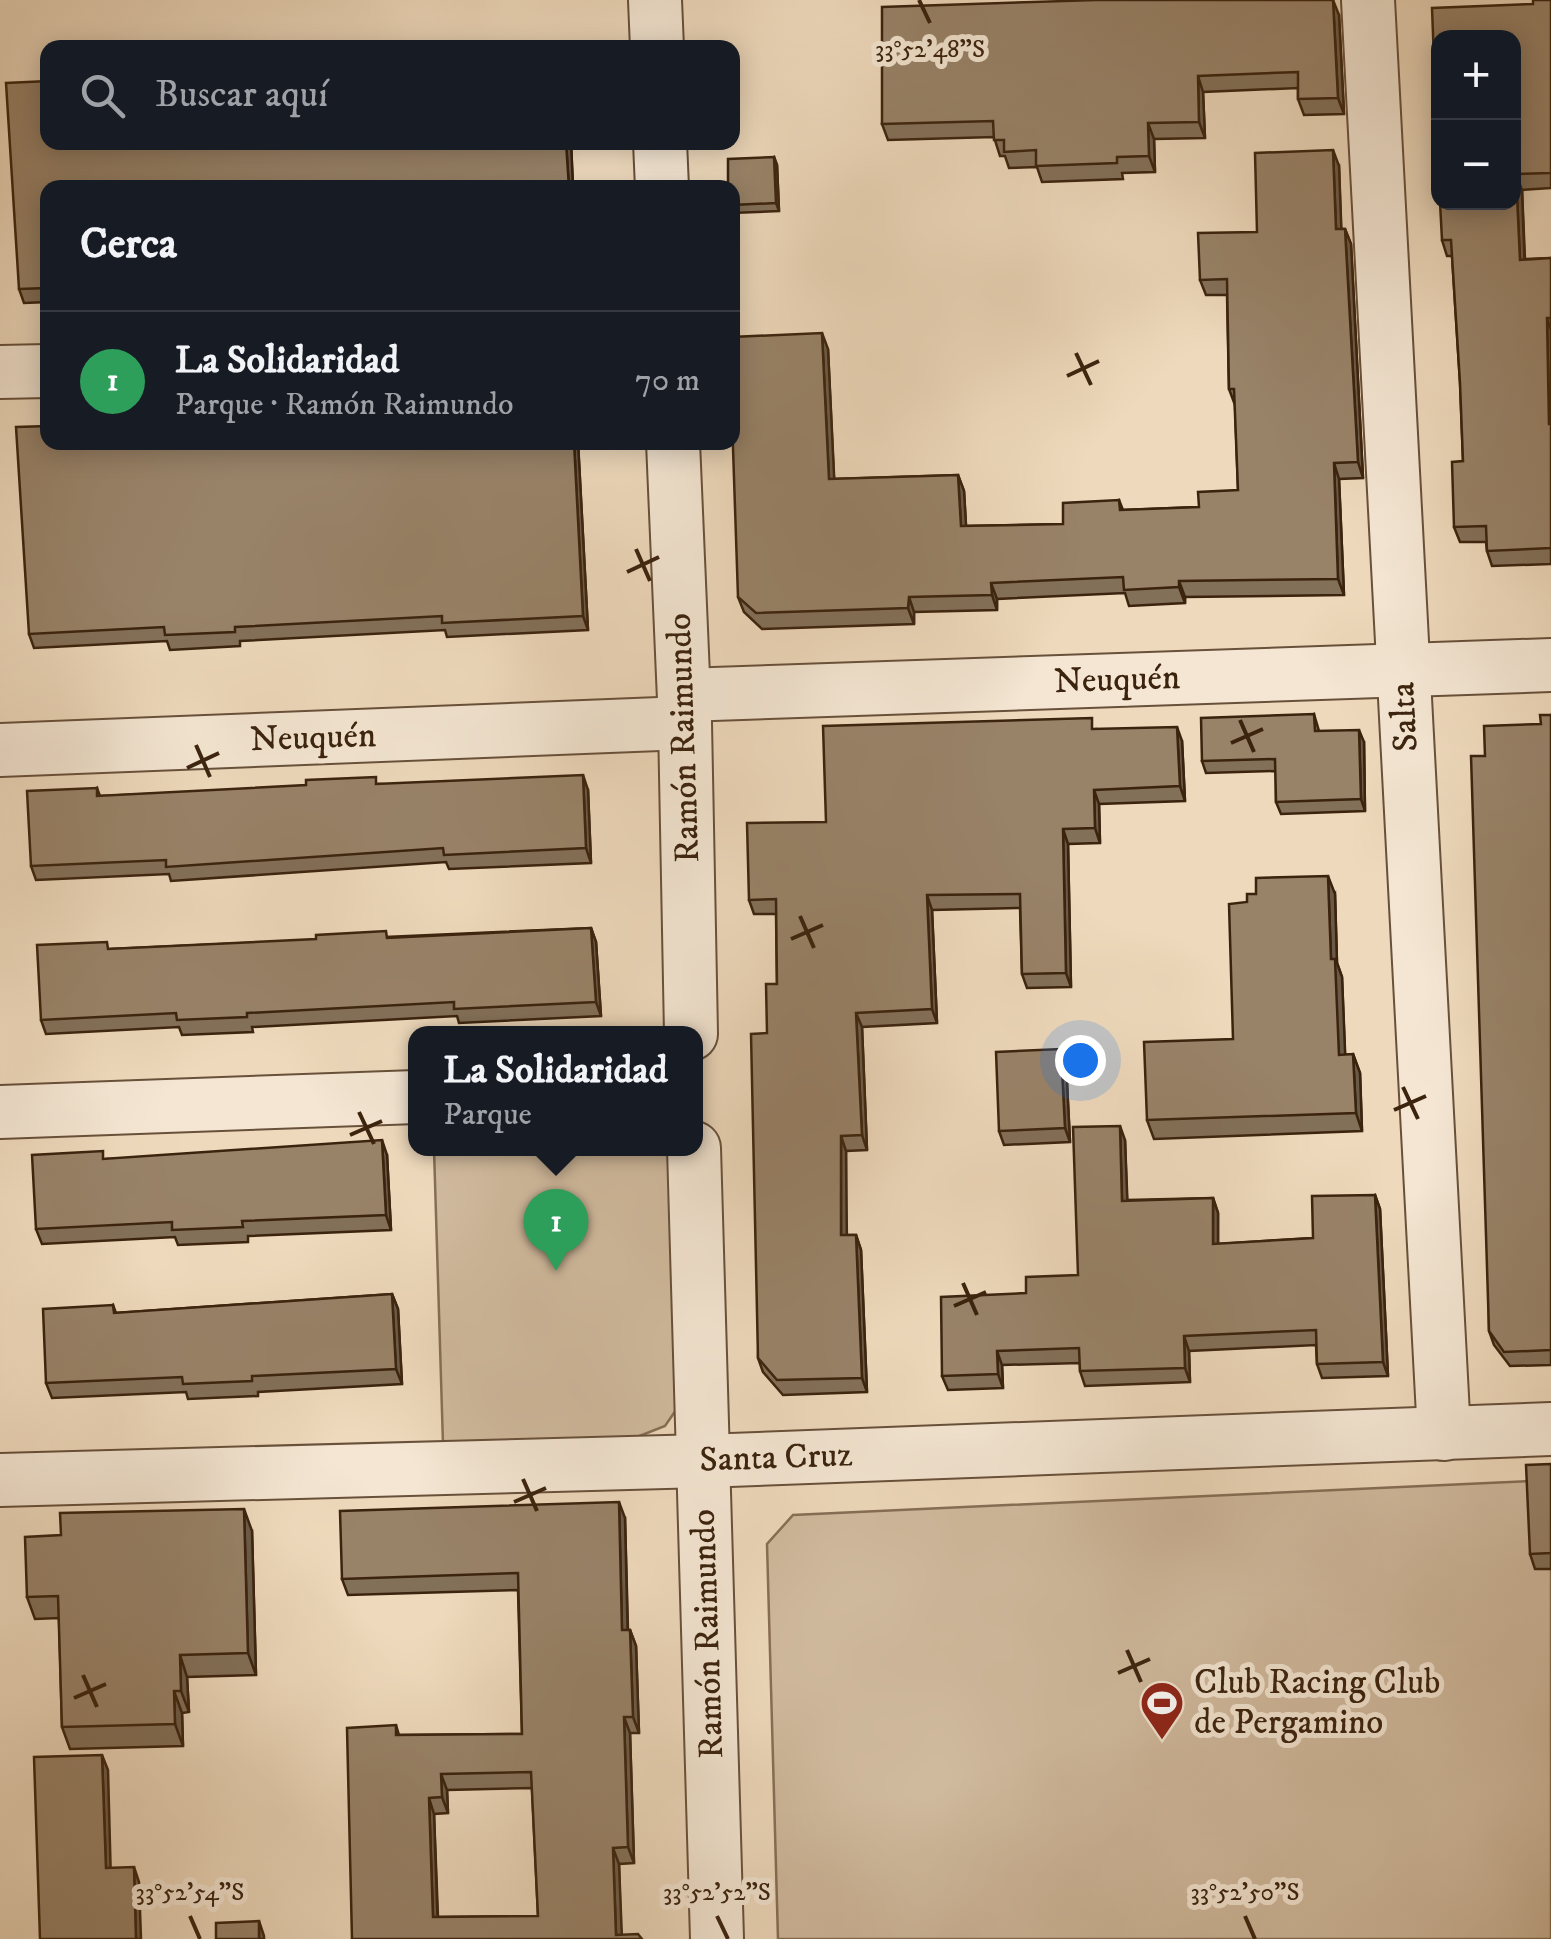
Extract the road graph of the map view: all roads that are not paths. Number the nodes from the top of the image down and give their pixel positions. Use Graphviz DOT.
graph roads {
  1 [pos="655,0"];
  2 [pos="1368,0"];
  3 [pos="657,40"];
  4 [pos="660,150"];
  5 [pos="662,180"];
  6 [pos="40,370"];
  7 [pos="0,372"];
  8 [pos="672,450"];
  9 [pos="1551,666"];
  10 [pos="1402,670"];
  11 [pos="684,709"];
  12 [pos="0,750"];
  13 [pos="691,1026"];
  14 [pos="408,1097"];
  15 [pos="0,1112"];
  16 [pos="694,1156"];
  17 [pos="1551,1429"];
  18 [pos="1444,1434"];
  19 [pos="703,1461"];
  20 [pos="0,1480"];
  21 [pos="717,1939"];
  1 -- 3 [label="street"];
  2 -- 10 [label="street, Salta"];
  4 -- 5 [label="street"];
  6 -- 7 [label="street"];
  8 -- 11 [label="street, Ramón Raimundo"];
  9 -- 10 [label="street, Neuquén"];
  10 -- 11 [label="street, Neuquén"];
  10 -- 18 [label="street, Salta"];
  11 -- 12 [label="street, Neuquén"];
  11 -- 13 [label="street, Ramón Raimundo"];
  14 -- 15 [label="street"];
  16 -- 19 [label="street, Ramón Raimundo"];
  17 -- 18 [label="street, Santa Cruz"];
  18 -- 19 [label="street, Santa Cruz"];
  19 -- 20 [label="street, Santa Cruz"];
  19 -- 21 [label="street, Ramón Raimundo"];
}
